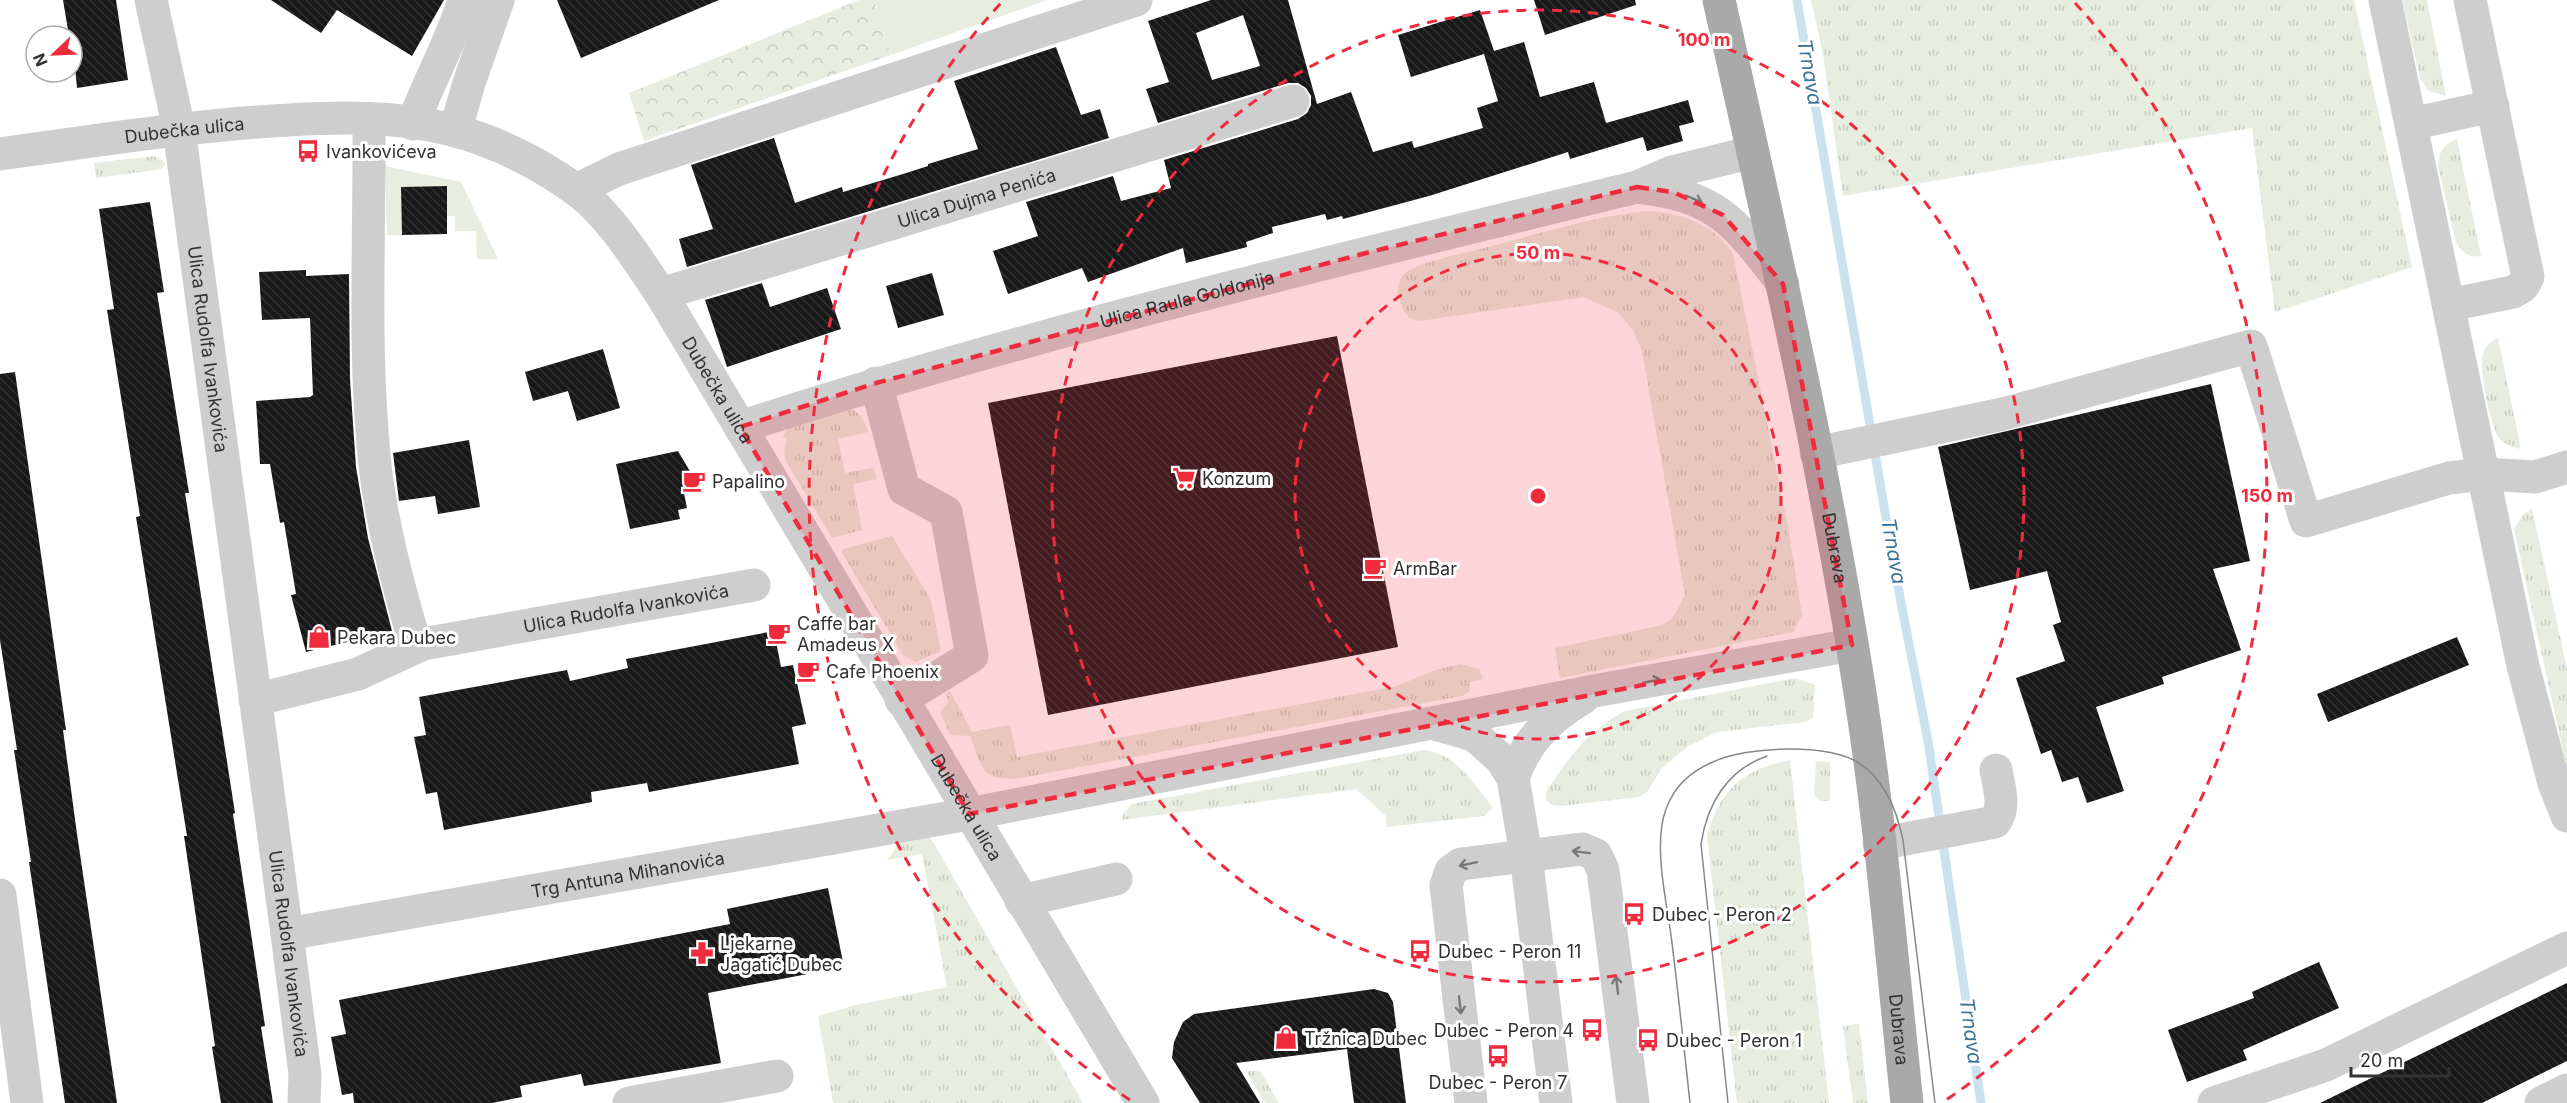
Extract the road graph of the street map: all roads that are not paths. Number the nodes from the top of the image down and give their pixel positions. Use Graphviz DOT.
graph roads {
  1 [pos="151,0"];
  2 [pos="464,0"];
  3 [pos="498,0"];
  4 [pos="1136,0"];
  5 [pos="1719,0"];
  6 [pos="2385,0"];
  7 [pos="2470,0"];
  8 [pos="1293,101"];
  9 [pos="2493,106"];
  10 [pos="369,119"];
  11 [pos="413,124"];
  12 [pos="2411,124"];
  13 [pos="179,129"];
  14 [pos="455,131"];
  15 [pos="1753,152"];
  16 [pos="0,154"];
  17 [pos="1637,187"];
  18 [pos="576,190"];
  19 [pos="1783,284"];
  20 [pos="661,294"];
  21 [pos="2449,305"];
  22 [pos="876,383"];
  23 [pos="740,427"];
  24 [pos="1816,453"];
  25 [pos="2567,467"];
  26 [pos="2484,474"];
  27 [pos="754,585"];
  28 [pos="1852,645"];
  29 [pos="416,647"];
  30 [pos="1594,691"];
  31 [pos="255,700"];
  32 [pos="901,700"];
  33 [pos="1430,723"];
  34 [pos="1996,770"];
  35 [pos="1513,778"];
  36 [pos="969,814"];
  37 [pos="2567,816"];
  38 [pos="1879,844"];
  39 [pos="1526,855"];
  40 [pos="1116,879"];
  41 [pos="0,895"];
  42 [pos="1021,901"];
  43 [pos="287,934"];
  44 [pos="2567,948"];
  45 [pos="777,1076"];
  46 [pos="2567,1090"];
  47 [pos="27,1103"];
  48 [pos="304,1103"];
  49 [pos="629,1103"];
  50 [pos="1143,1103"];
  51 [pos="1471,1103"];
  52 [pos="1556,1103"];
  53 [pos="1633,1103"];
  54 [pos="1907,1103"];
  55 [pos="2214,1103"];
  56 [pos="2541,1103"];
  1 -- 13 [label="street, Ulica Rudolfa Ivankovića"];
  2 -- 11 [label="street"];
  3 -- 14 [label="street"];
  4 -- 18 [label="street"];
  5 -- 15 [label="main road, Dubrava"];
  6 -- 12 [label="street"];
  7 -- 9 [label="street"];
  8 -- 20 [label="street, Ulica Dujma Penića"];
  9 -- 12 [label="street"];
  9 -- 21 [label="street"];
  10 -- 11 [label="street, Dubečka ulica"];
  10 -- 13 [label="street, Dubečka ulica"];
  10 -- 29 [label="street"];
  11 -- 14 [label="street, Dubečka ulica"];
  12 -- 21 [label="street"];
  13 -- 16 [label="street, Dubečka ulica"];
  13 -- 31 [label="street, Ulica Rudolfa Ivankovića"];
  14 -- 18 [label="street, Dubečka ulica"];
  15 -- 17 [label="street, Ulica Raula Goldonija"];
  15 -- 19 [label="main road, Dubrava"];
  17 -- 19 [label="street, Ulica Raula Goldonija, one-way"];
  17 -- 22 [label="street, Ulica Raula Goldonija"];
  18 -- 20 [label="street, Dubečka ulica"];
  19 -- 24 [label="main road, Dubrava"];
  20 -- 23 [label="street, Dubečka ulica"];
  21 -- 26 [label="street"];
  22 -- 23 [label="street, Ulica Raula Goldonija"];
  22 -- 32 [label="street"];
  23 -- 32 [label="street, Dubečka ulica"];
  24 -- 26 [label="street"];
  24 -- 28 [label="main road, Dubrava"];
  25 -- 26 [label="street"];
  26 -- 37 [label="street"];
  27 -- 29 [label="street, Ulica Rudolfa Ivankovića"];
  30 -- 28 [label="street, Trg Antuna Mihanovića, one-way"];
  28 -- 38 [label="main road, Dubrava"];
  29 -- 31 [label="street, Ulica Rudolfa Ivankovića"];
  30 -- 33 [label="street, Trg Antuna Mihanovića"];
  30 -- 35 [label="street"];
  31 -- 43 [label="street, Ulica Rudolfa Ivankovića"];
  32 -- 36 [label="street, Dubečka ulica"];
  33 -- 35 [label="street"];
  33 -- 36 [label="street, Trg Antuna Mihanovića"];
  34 -- 38 [label="street"];
  35 -- 39 [label="street"];
  36 -- 42 [label="street, Dubečka ulica"];
  36 -- 43 [label="street, Trg Antuna Mihanovića"];
  38 -- 54 [label="main road, Dubrava"];
  39 -- 51 [label="street, one-way"];
  39 -- 52 [label="street"];
  53 -- 39 [label="street, one-way"];
  40 -- 42 [label="street"];
  41 -- 47 [label="street"];
  42 -- 50 [label="street, Dubečka ulica"];
  43 -- 48 [label="street, Ulica Rudolfa Ivankovića"];
  44 -- 55 [label="street"];
  45 -- 49 [label="street"];
  46 -- 56 [label="street"];
}
